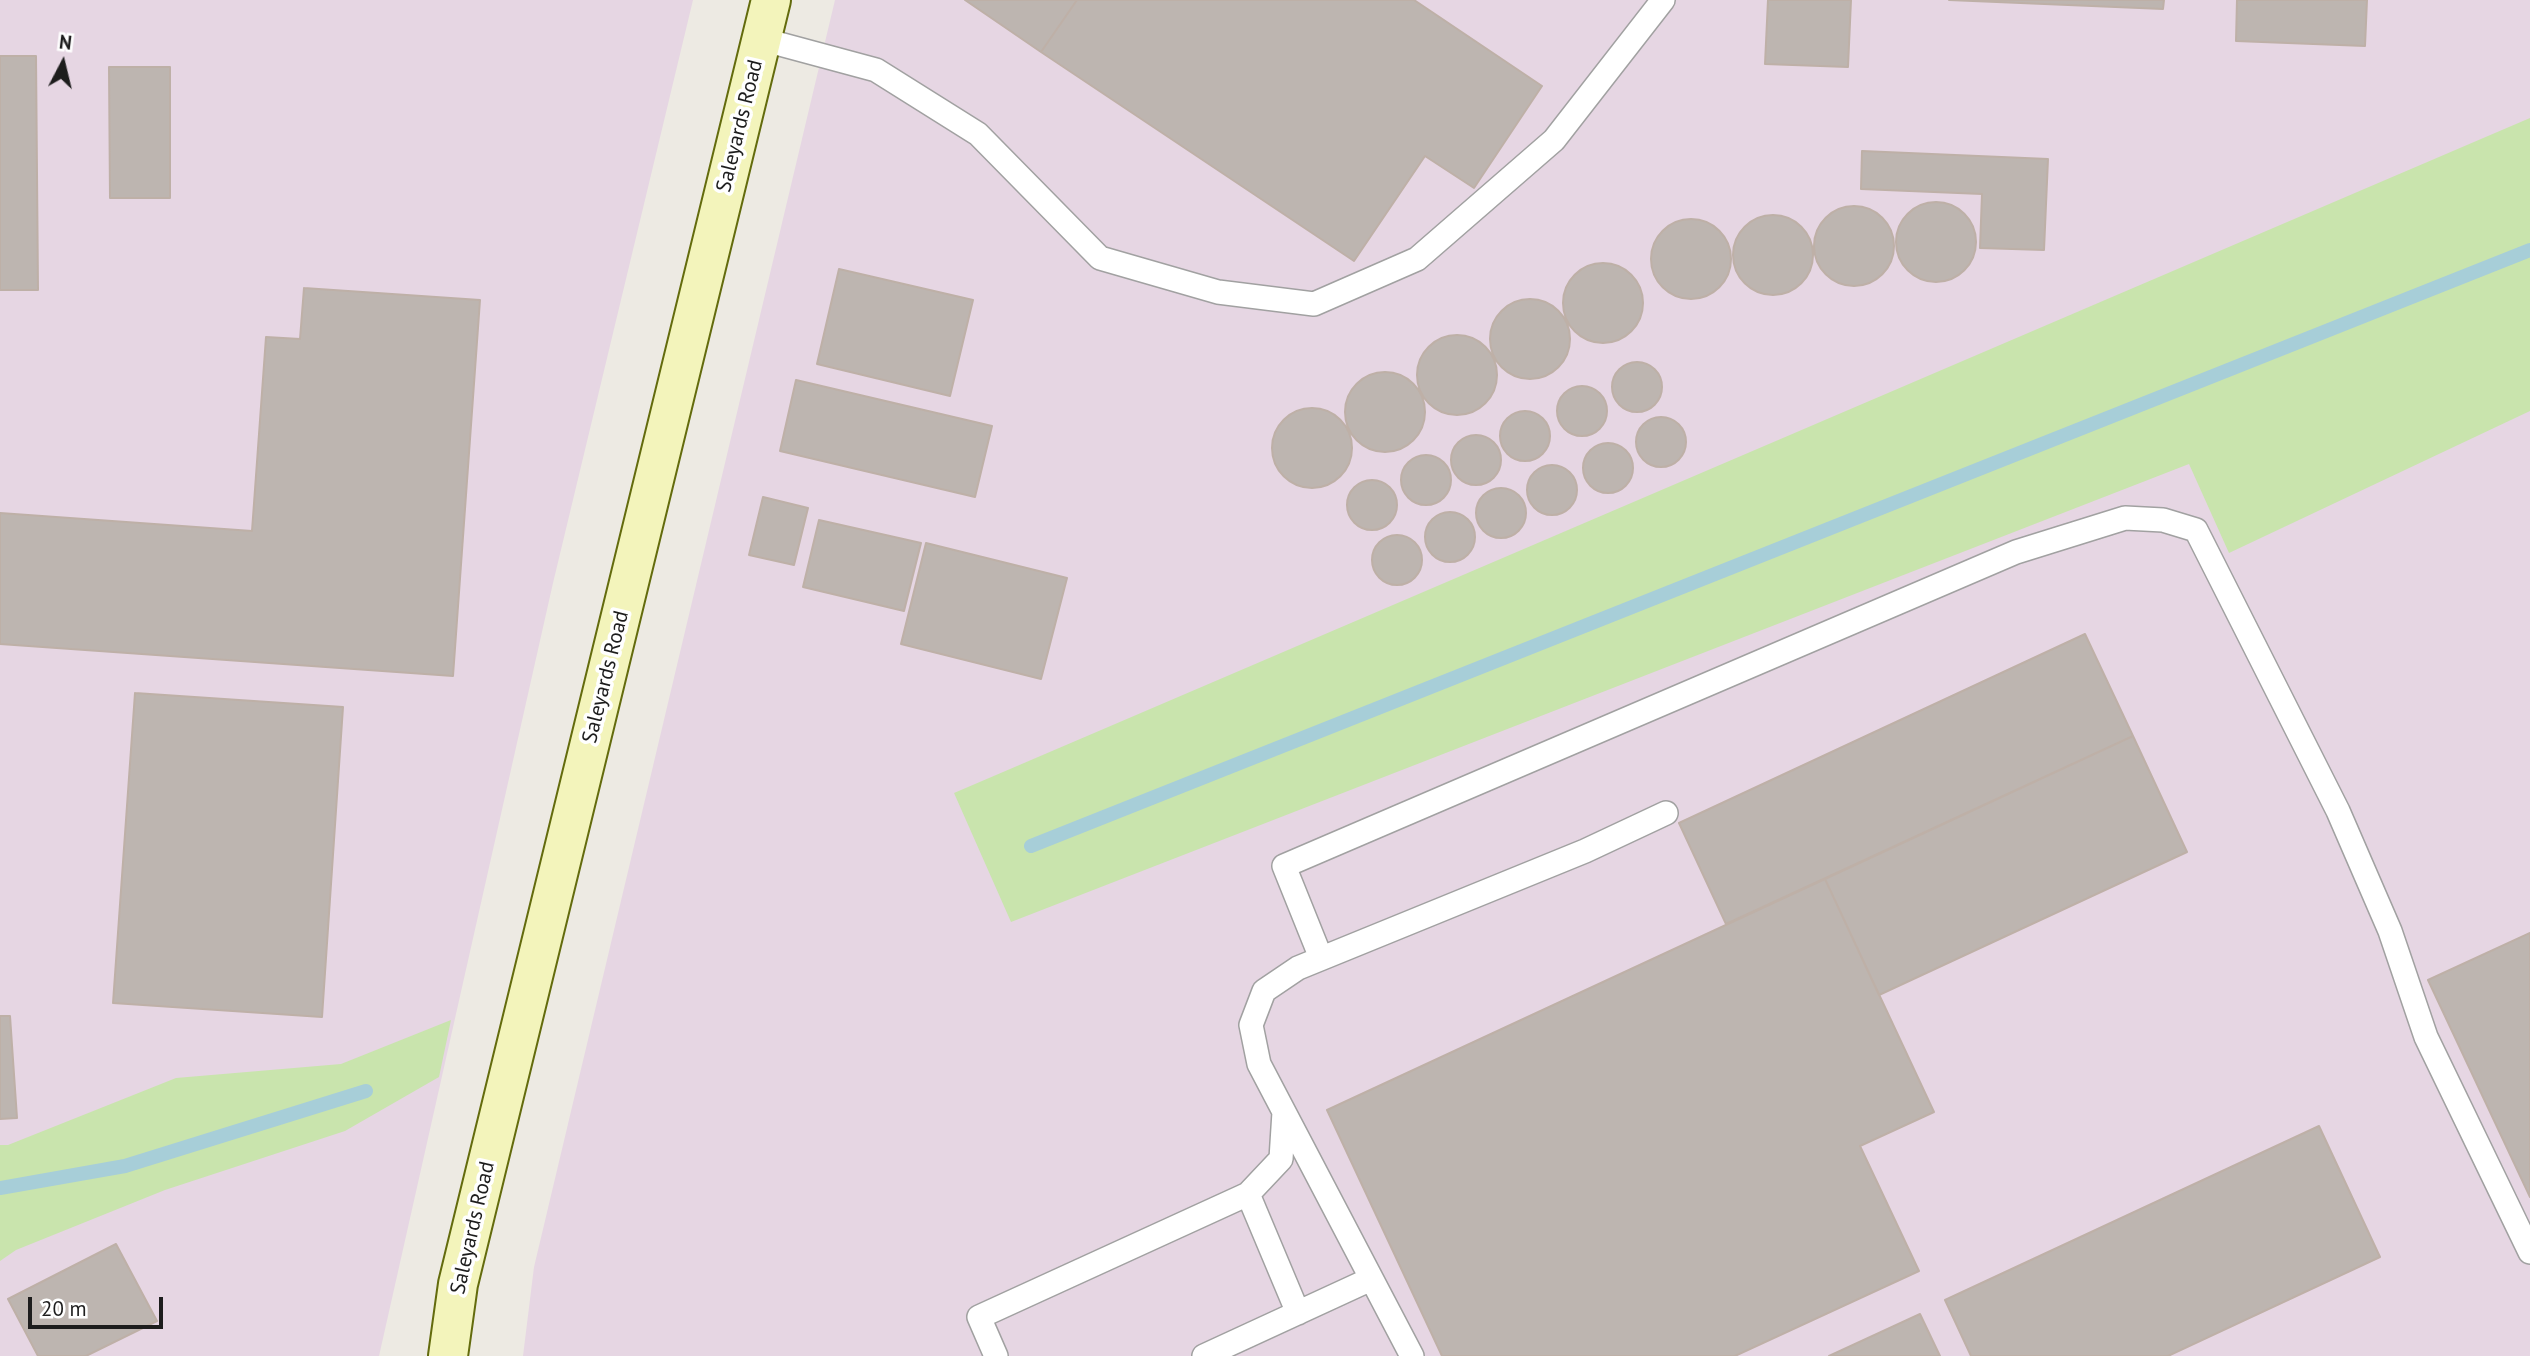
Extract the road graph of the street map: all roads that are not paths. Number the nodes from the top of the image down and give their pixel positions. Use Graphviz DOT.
graph roads {
  1 [pos="771,0"];
  2 [pos="1663,0"];
  3 [pos="761,39"];
  4 [pos="1666,813"];
  5 [pos="1321,958"];
  6 [pos="1284,1111"];
  7 [pos="1248,1194"];
  8 [pos="2530,1252"];
  9 [pos="1371,1279"];
  10 [pos="1298,1313"];
  11 [pos="448,1356"];
  12 [pos="996,1356"];
  13 [pos="1204,1356"];
  14 [pos="1412,1356"];
  1 -- 3 [label="main road, Saleyards Road"];
  2 -- 3 [label="lane"];
  3 -- 11 [label="main road, Saleyards Road"];
  4 -- 5 [label="lane"];
  5 -- 6 [label="lane"];
  5 -- 8 [label="lane"];
  6 -- 7 [label="lane"];
  6 -- 9 [label="lane"];
  7 -- 10 [label="lane"];
  7 -- 12 [label="lane"];
  9 -- 10 [label="lane"];
  9 -- 14 [label="lane"];
  10 -- 13 [label="lane"];
}
